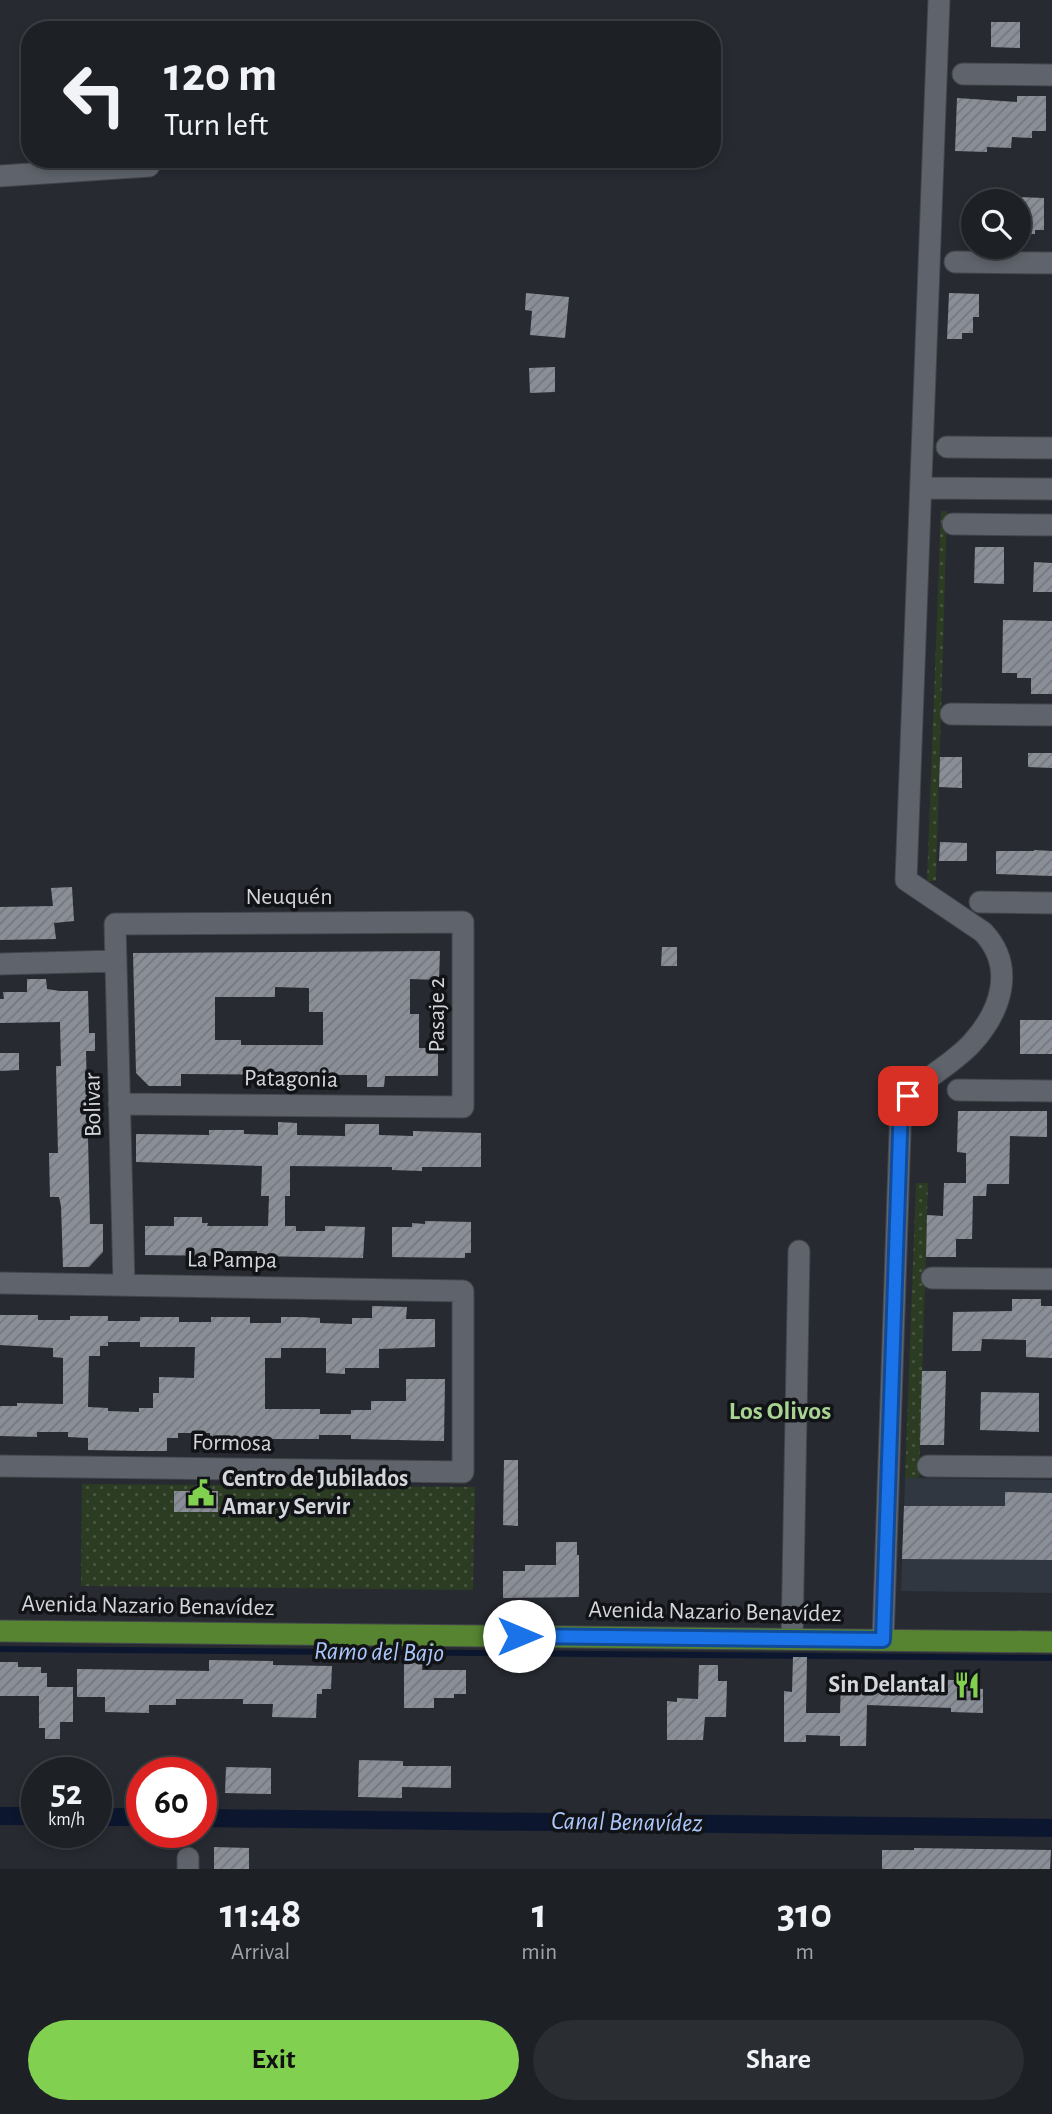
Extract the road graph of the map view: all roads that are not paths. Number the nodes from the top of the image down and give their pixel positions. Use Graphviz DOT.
graph roads {
  1 [pos="939,0"];
  2 [pos="963,74"];
  3 [pos="1052,75"];
  4 [pos="119,168"];
  5 [pos="0,176"];
  6 [pos="955,262"];
  7 [pos="1052,263"];
  8 [pos="947,447"];
  9 [pos="1052,448"];
  10 [pos="921,488"];
  11 [pos="1052,489"];
  12 [pos="953,524"];
  13 [pos="1052,525"];
  14 [pos="951,714"];
  15 [pos="1052,715"];
  16 [pos="980,902"];
  17 [pos="1052,903"];
  18 [pos="463,922"];
  19 [pos="115,924"];
  20 [pos="116,961"];
  21 [pos="0,964"];
  22 [pos="958,1090"];
  23 [pos="1052,1091"];
  24 [pos="119,1104"];
  25 [pos="463,1107"];
  26 [pos="799,1251"];
  27 [pos="932,1278"];
  28 [pos="1052,1279"];
  29 [pos="0,1283"];
  30 [pos="124,1285"];
  31 [pos="0,1466"];
  32 [pos="928,1466"];
  33 [pos="1052,1467"];
  34 [pos="463,1472"];
  35 [pos="0,1631"];
  36 [pos="792,1639"];
  37 [pos="883,1640"];
  38 [pos="1052,1642"];
  1 -- 10 [label="street"];
  2 -- 3 [label="street"];
  4 -- 5 [label="street"];
  6 -- 7 [label="street"];
  8 -- 9 [label="street"];
  10 -- 11 [label="street"];
  10 -- 37 [label="street"];
  12 -- 13 [label="street"];
  14 -- 15 [label="street"];
  16 -- 17 [label="street"];
  18 -- 19 [label="street, Neuquén"];
  18 -- 25 [label="street, Pasaje 2"];
  19 -- 20 [label="street, Bolivar"];
  20 -- 21 [label="street"];
  20 -- 24 [label="street, Bolivar"];
  22 -- 23 [label="street"];
  24 -- 25 [label="street, Patagonia"];
  24 -- 30 [label="street, Bolivar"];
  26 -- 36 [label="street"];
  27 -- 28 [label="street"];
  29 -- 30 [label="street, La Pampa"];
  30 -- 34 [label="street, La Pampa"];
  31 -- 34 [label="street, Formosa"];
  32 -- 33 [label="street"];
  35 -- 36 [label="main road, Avenida Nazario Benavídez"];
  36 -- 37 [label="main road, Avenida Nazario Benavídez"];
  37 -- 38 [label="main road, Avenida Nazario Benavídez"];
}
